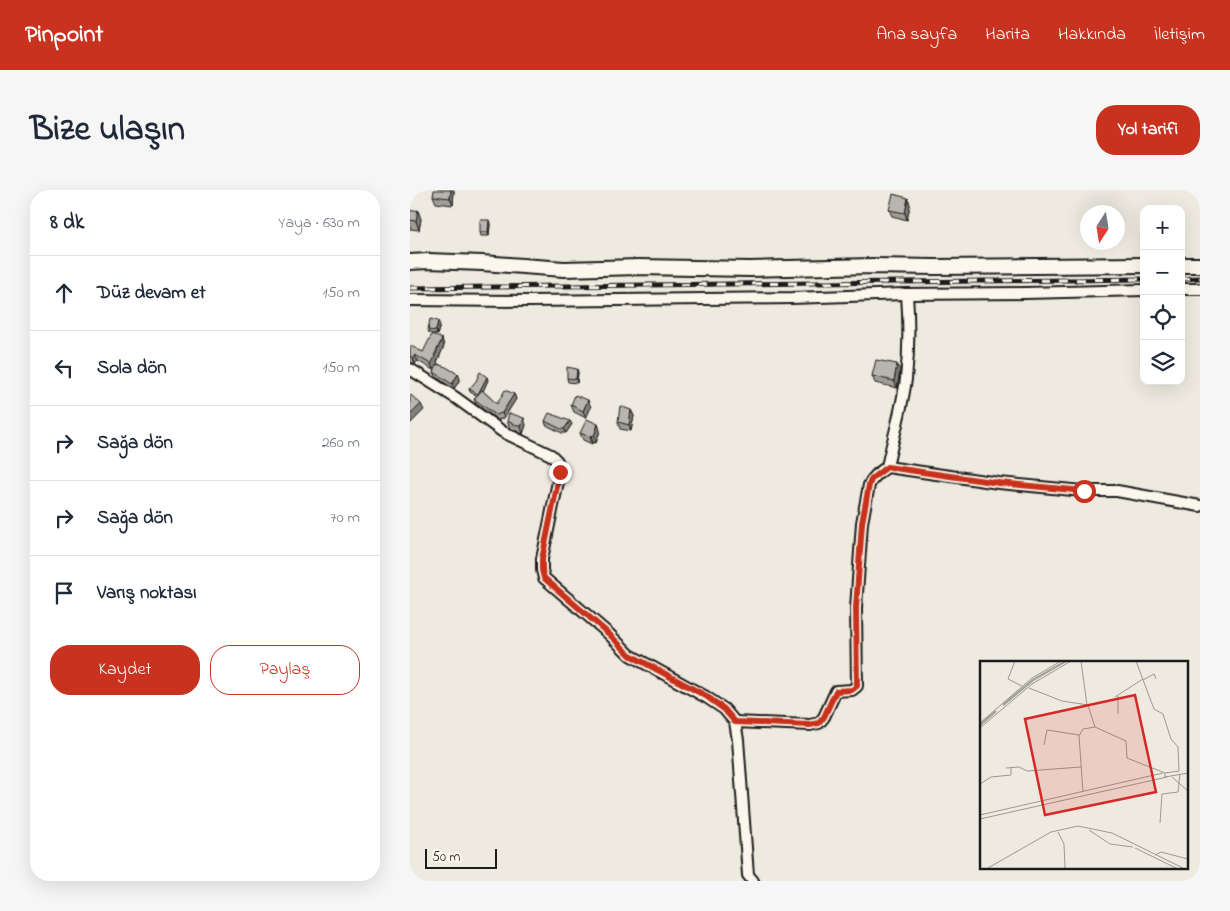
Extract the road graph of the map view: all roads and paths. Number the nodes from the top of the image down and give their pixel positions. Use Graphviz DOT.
graph roads {
  1 [pos="410,262"];
  2 [pos="1140,265"];
  3 [pos="1185,265"];
  4 [pos="1200,265"];
  5 [pos="1185,289"];
  6 [pos="1200,289"];
  7 [pos="1140,290"];
  8 [pos="907,294"];
  9 [pos="410,300"];
  10 [pos="410,369"];
  11 [pos="887,467"];
  12 [pos="1200,506"];
  13 [pos="735,722"];
  14 [pos="753,881"];
  1 -- 2 [label="street"];
  3 -- 4 [label="street"];
  5 -- 6 [label="street"];
  7 -- 8 [label="street"];
  8 -- 9 [label="street"];
  8 -- 11 [label="street"];
  10 -- 13 [label="street"];
  11 -- 12 [label="street"];
  11 -- 13 [label="street"];
  13 -- 14 [label="street"];
}
